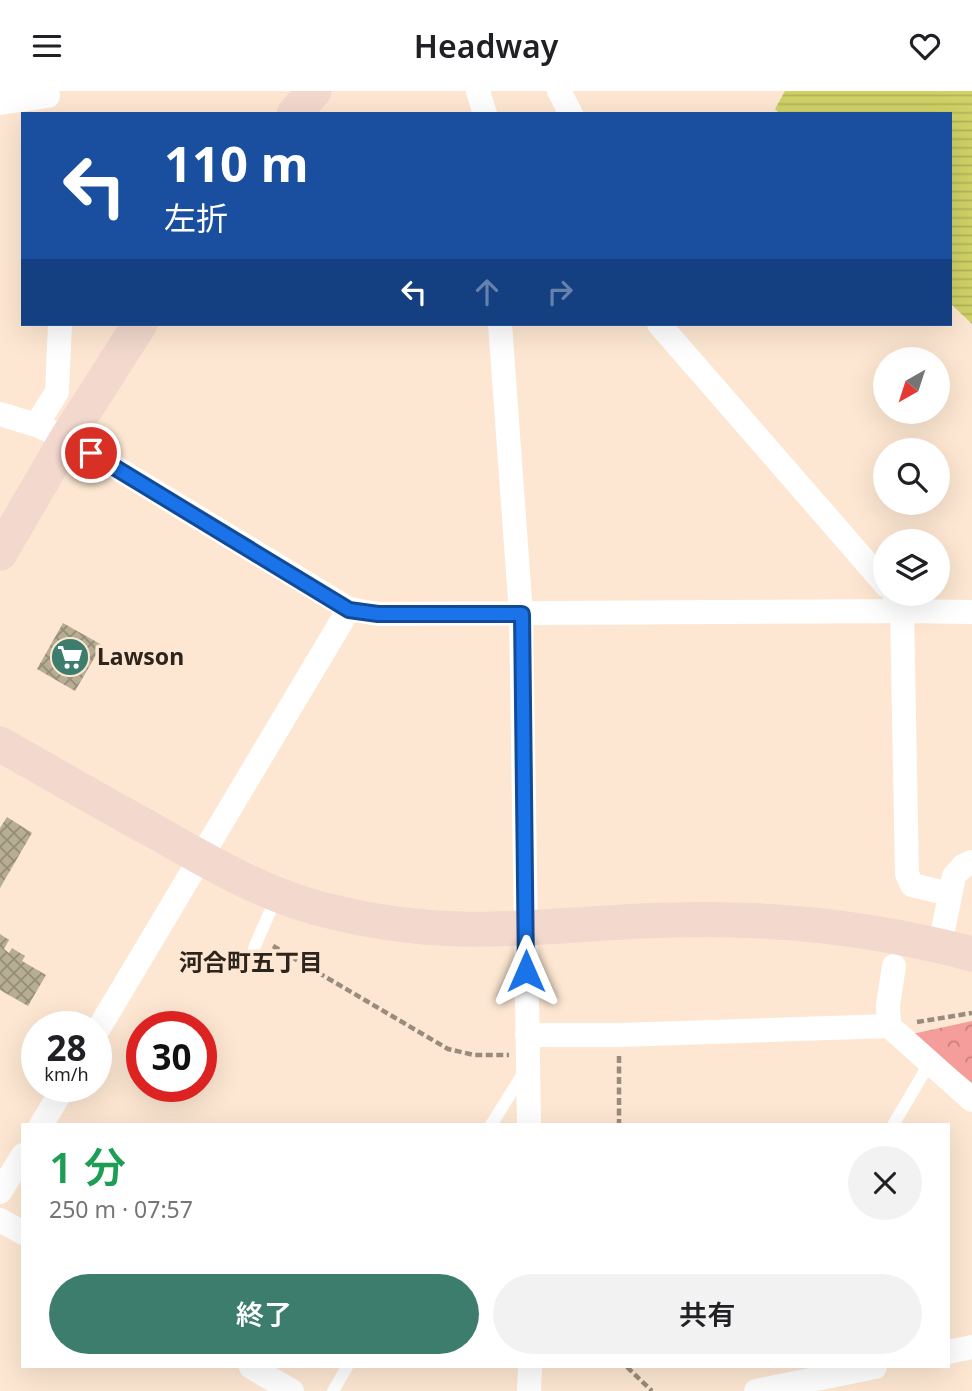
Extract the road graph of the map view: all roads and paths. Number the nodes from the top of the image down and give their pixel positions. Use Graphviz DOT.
graph roads {
  1 [pos="314,91"];
  2 [pos="478,91"];
  3 [pos="559,91"];
  4 [pos="49,100"];
  5 [pos="0,103"];
  6 [pos="296,112"];
  7 [pos="484,112"];
  8 [pos="570,112"];
  9 [pos="60,326"];
  10 [pos="138,326"];
  11 [pos="500,326"];
  12 [pos="661,326"];
  13 [pos="0,414"];
  14 [pos="52,432"];
  15 [pos="0,553"];
  16 [pos="873,570"];
  17 [pos="873,603"];
  18 [pos="897,606"];
  19 [pos="927,606"];
  20 [pos="349,610"];
  21 [pos="972,612"];
  22 [pos="522,614"];
  23 [pos="0,744"];
  24 [pos="201,859"];
  25 [pos="972,862"];
  26 [pos="278,894"];
  27 [pos="950,894"];
  28 [pos="526,927"];
  29 [pos="256,943"];
  30 [pos="956,950"];
  31 [pos="894,966"];
  32 [pos="109,1011"];
  33 [pos="972,1013"];
  34 [pos="888,1026"];
  35 [pos="619,1035"];
  36 [pos="527,1052"];
  37 [pos="929,1064"];
  38 [pos="972,1100"];
  39 [pos="55,1102"];
  40 [pos="41,1123"];
  41 [pos="492,1123"];
  42 [pos="529,1123"];
  43 [pos="619,1123"];
  44 [pos="894,1123"];
  45 [pos="21,1158"];
  46 [pos="0,1192"];
  47 [pos="0,1220"];
  48 [pos="21,1232"];
  49 [pos="972,1347"];
  50 [pos="950,1352"];
  51 [pos="253,1368"];
  52 [pos="346,1368"];
  53 [pos="530,1368"];
  54 [pos="628,1368"];
  55 [pos="871,1368"];
  56 [pos="292,1391"];
  57 [pos="333,1391"];
  58 [pos="529,1391"];
  59 [pos="652,1391"];
  60 [pos="756,1391"];
  1 -- 6 [label="street"];
  2 -- 7 [label="street"];
  3 -- 8 [label="street"];
  4 -- 5 [label="street"];
  9 -- 14 [label="street"];
  10 -- 14 [label="street"];
  11 -- 22 [label="street"];
  12 -- 16 [label="street"];
  13 -- 14 [label="street"];
  14 -- 15 [label="street"];
  14 -- 20 [label="street"];
  17 -- 22 [label="street"];
  18 -- 27 [label="street"];
  19 -- 21 [label="street"];
  20 -- 22 [label="street"];
  20 -- 24 [label="street"];
  22 -- 28 [label="street"];
  23 -- 24 [label="street"];
  24 -- 26 [label="street"];
  24 -- 32 [label="street"];
  25 -- 27 [label="street"];
  26 -- 28 [label="street"];
  26 -- 29 [label="lane"];
  27 -- 30 [label="street"];
  28 -- 30 [label="street"];
  28 -- 36 [label="street"];
  29 -- 36 [label="path"];
  31 -- 34 [label="street"];
  33 -- 34 [label="path"];
  34 -- 35 [label="street"];
  34 -- 37 [label="street"];
  35 -- 36 [label="street"];
  35 -- 43 [label="path"];
  36 -- 41 [label="lane"];
  36 -- 42 [label="street"];
  37 -- 38 [label="street"];
  37 -- 44 [label="lane"];
  39 -- 40 [label="street"];
  45 -- 46 [label="street"];
  47 -- 48 [label="street"];
  49 -- 50 [label="street"];
  51 -- 56 [label="street"];
  52 -- 57 [label="lane"];
  53 -- 58 [label="street"];
  54 -- 59 [label="path"];
  55 -- 60 [label="street"];
}
